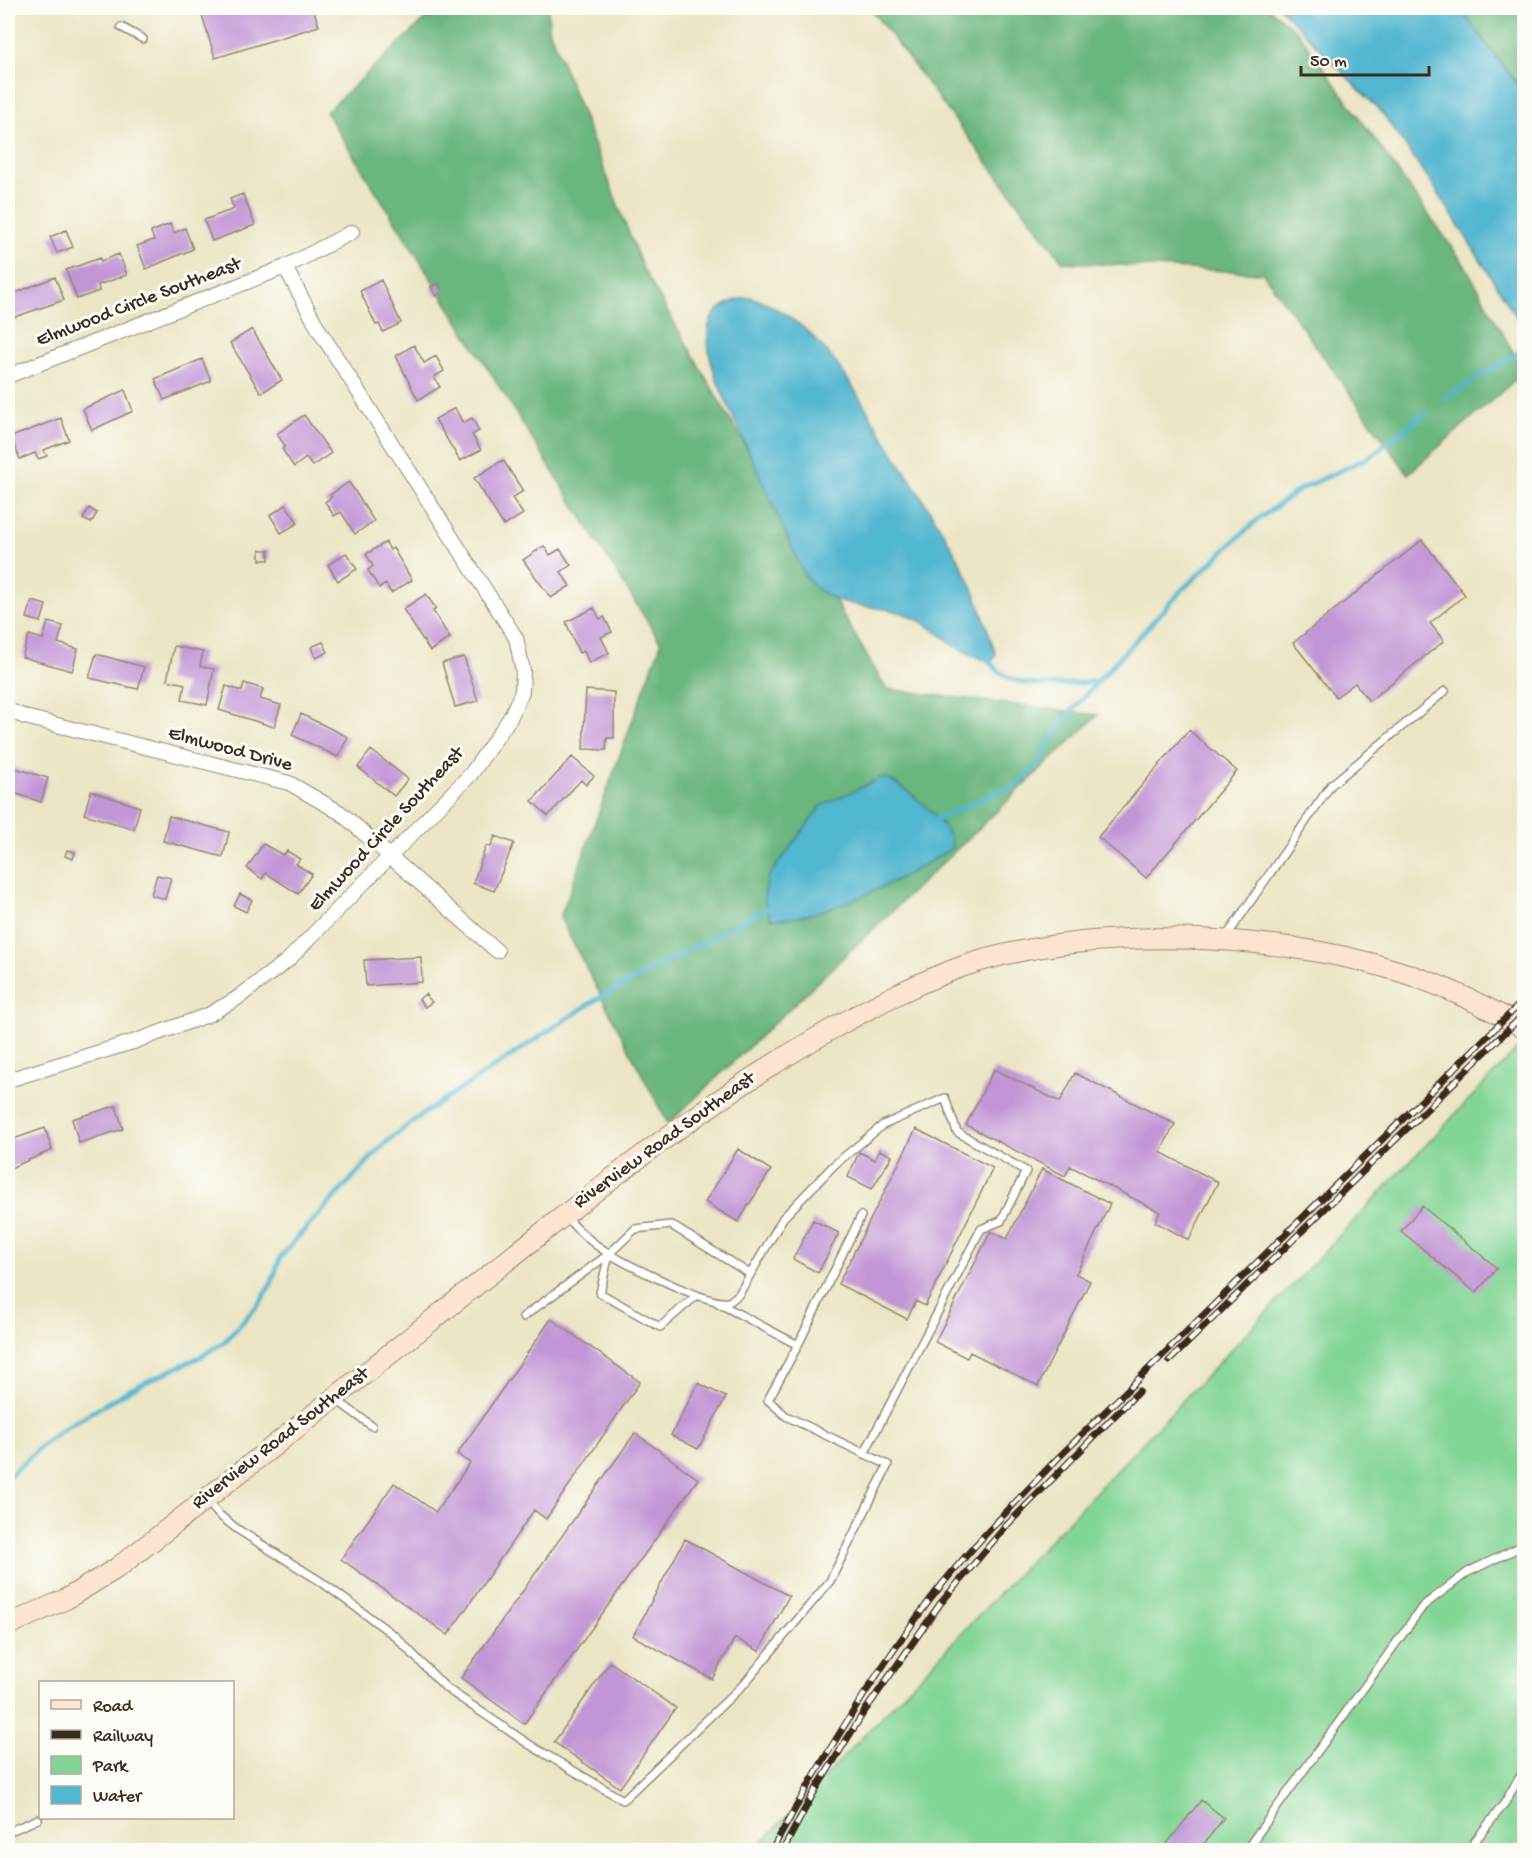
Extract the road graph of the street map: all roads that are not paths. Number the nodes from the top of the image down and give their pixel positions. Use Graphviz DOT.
graph roads {
  1 [pos="121,27"];
  2 [pos="143,39"];
  3 [pos="352,232"];
  4 [pos="285,267"];
  5 [pos="8,376"];
  6 [pos="1444,691"];
  7 [pos="8,710"];
  8 [pos="392,858"];
  9 [pos="1222,942"];
  10 [pos="497,951"];
  11 [pos="1524,1028"];
  12 [pos="8,1080"];
  13 [pos="564,1215"];
  14 [pos="861,1216"];
  15 [pos="609,1254"];
  16 [pos="750,1274"];
  17 [pos="697,1295"];
  18 [pos="717,1302"];
  19 [pos="523,1317"];
  20 [pos="798,1345"];
  21 [pos="333,1398"];
  22 [pos="372,1426"];
  23 [pos="864,1454"];
  24 [pos="207,1500"];
  25 [pos="1524,1545"];
  26 [pos="8,1625"];
  27 [pos="1524,1770"];
  28 [pos="38,1819"];
  29 [pos="8,1832"];
  30 [pos="1246,1851"];
  31 [pos="1468,1851"];
  1 -- 2 [label="lane"];
  3 -- 4 [label="street, Elmwood Circle Southeast"];
  4 -- 5 [label="street, Elmwood Circle Southeast"];
  4 -- 8 [label="street, Elmwood Circle Southeast"];
  6 -- 9 [label="lane"];
  7 -- 8 [label="street, Elmwood Drive"];
  8 -- 10 [label="street, Elmwood Drive"];
  8 -- 12 [label="street, Elmwood Circle Southeast"];
  9 -- 11 [label="street, Riverview Road Southeast"];
  9 -- 13 [label="street, Riverview Road Southeast"];
  13 -- 15 [label="lane"];
  13 -- 21 [label="street, Riverview Road Southeast"];
  14 -- 20 [label="lane"];
  15 -- 16 [label="lane"];
  15 -- 17 [label="lane"];
  15 -- 17 [label="lane"];
  15 -- 19 [label="lane"];
  16 -- 18 [label="lane"];
  16 -- 23 [label="lane"];
  17 -- 18 [label="lane"];
  18 -- 20 [label="lane"];
  20 -- 23 [label="lane"];
  21 -- 22 [label="lane"];
  21 -- 24 [label="street, Riverview Road Southeast"];
  23 -- 24 [label="lane"];
  24 -- 26 [label="street, Riverview Road Southeast"];
  25 -- 30 [label="lane"];
  27 -- 31 [label="lane"];
  28 -- 29 [label="lane"];
}
